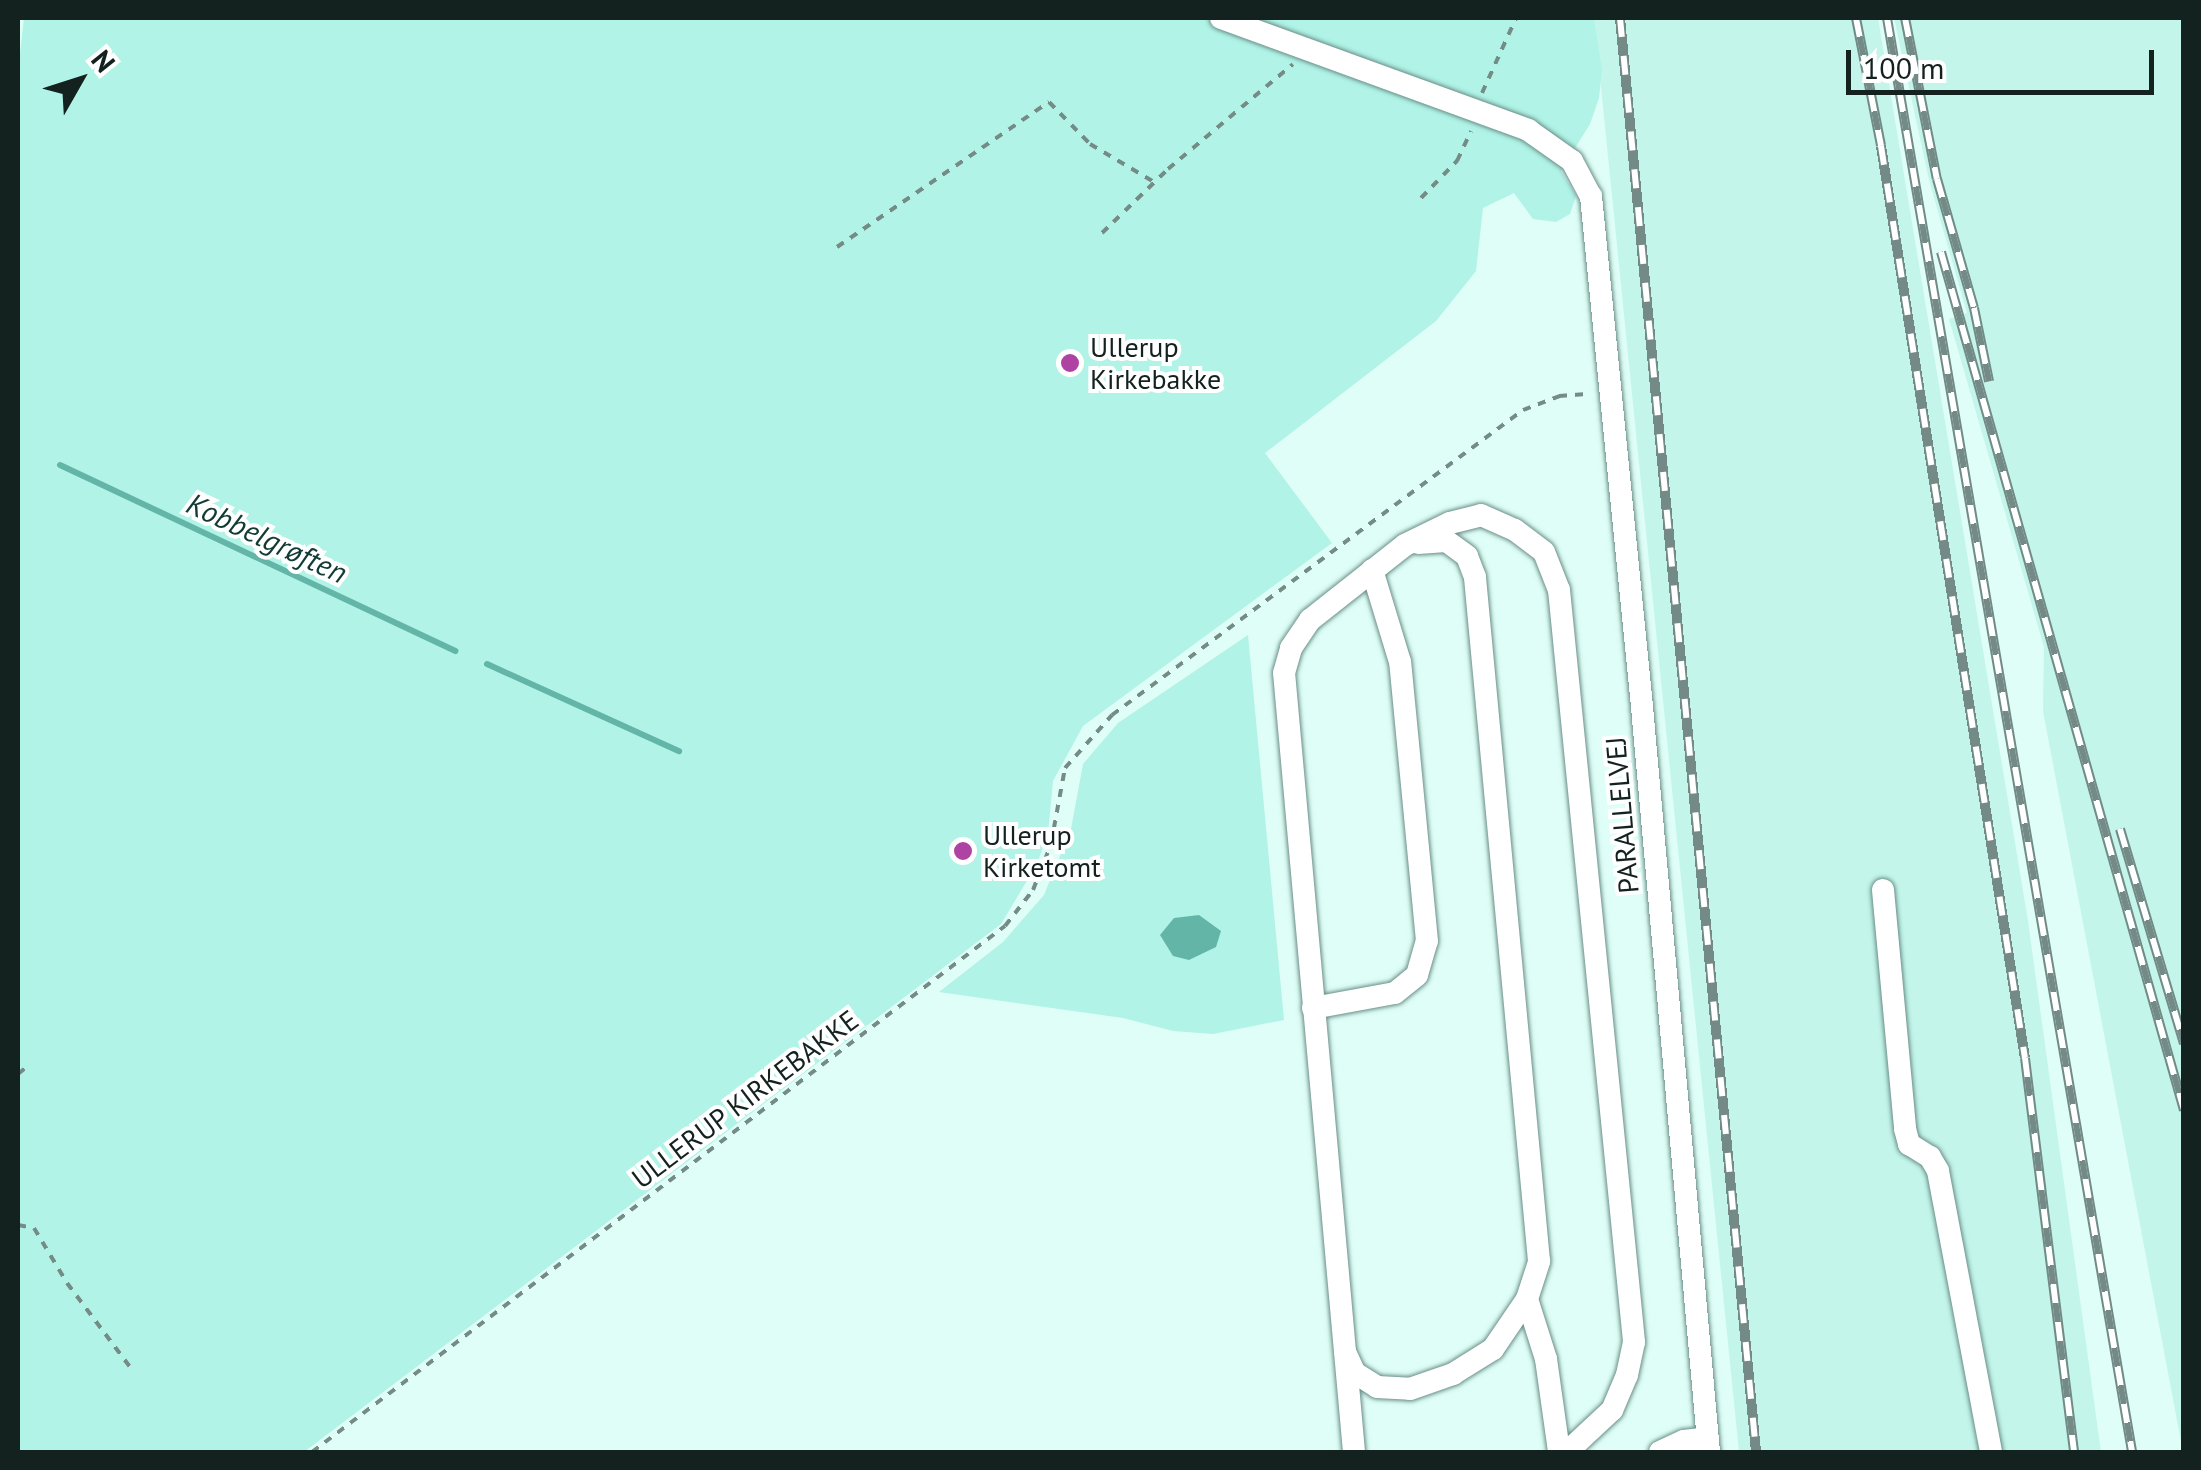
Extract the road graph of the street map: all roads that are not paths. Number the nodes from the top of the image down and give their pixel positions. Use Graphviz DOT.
graph roads {
  1 [pos="1221,18"];
  2 [pos="1405,544"];
  3 [pos="1372,570"];
  4 [pos="1884,890"];
  5 [pos="1313,1008"];
  6 [pos="1527,1299"];
  7 [pos="1342,1347"];
  8 [pos="1709,1446"];
  9 [pos="1354,1452"];
  10 [pos="1558,1452"];
  11 [pos="1567,1452"];
  12 [pos="1660,1452"];
  13 [pos="1991,1452"];
  1 -- 8 [label="street, PARALLELVEJ"];
  2 -- 3 [label="street"];
  2 -- 6 [label="street"];
  2 -- 11 [label="street"];
  3 -- 5 [label="street"];
  3 -- 5 [label="street"];
  4 -- 13 [label="street"];
  5 -- 7 [label="street"];
  6 -- 7 [label="street"];
  6 -- 10 [label="street"];
  7 -- 9 [label="street"];
  8 -- 12 [label="street"];
}
